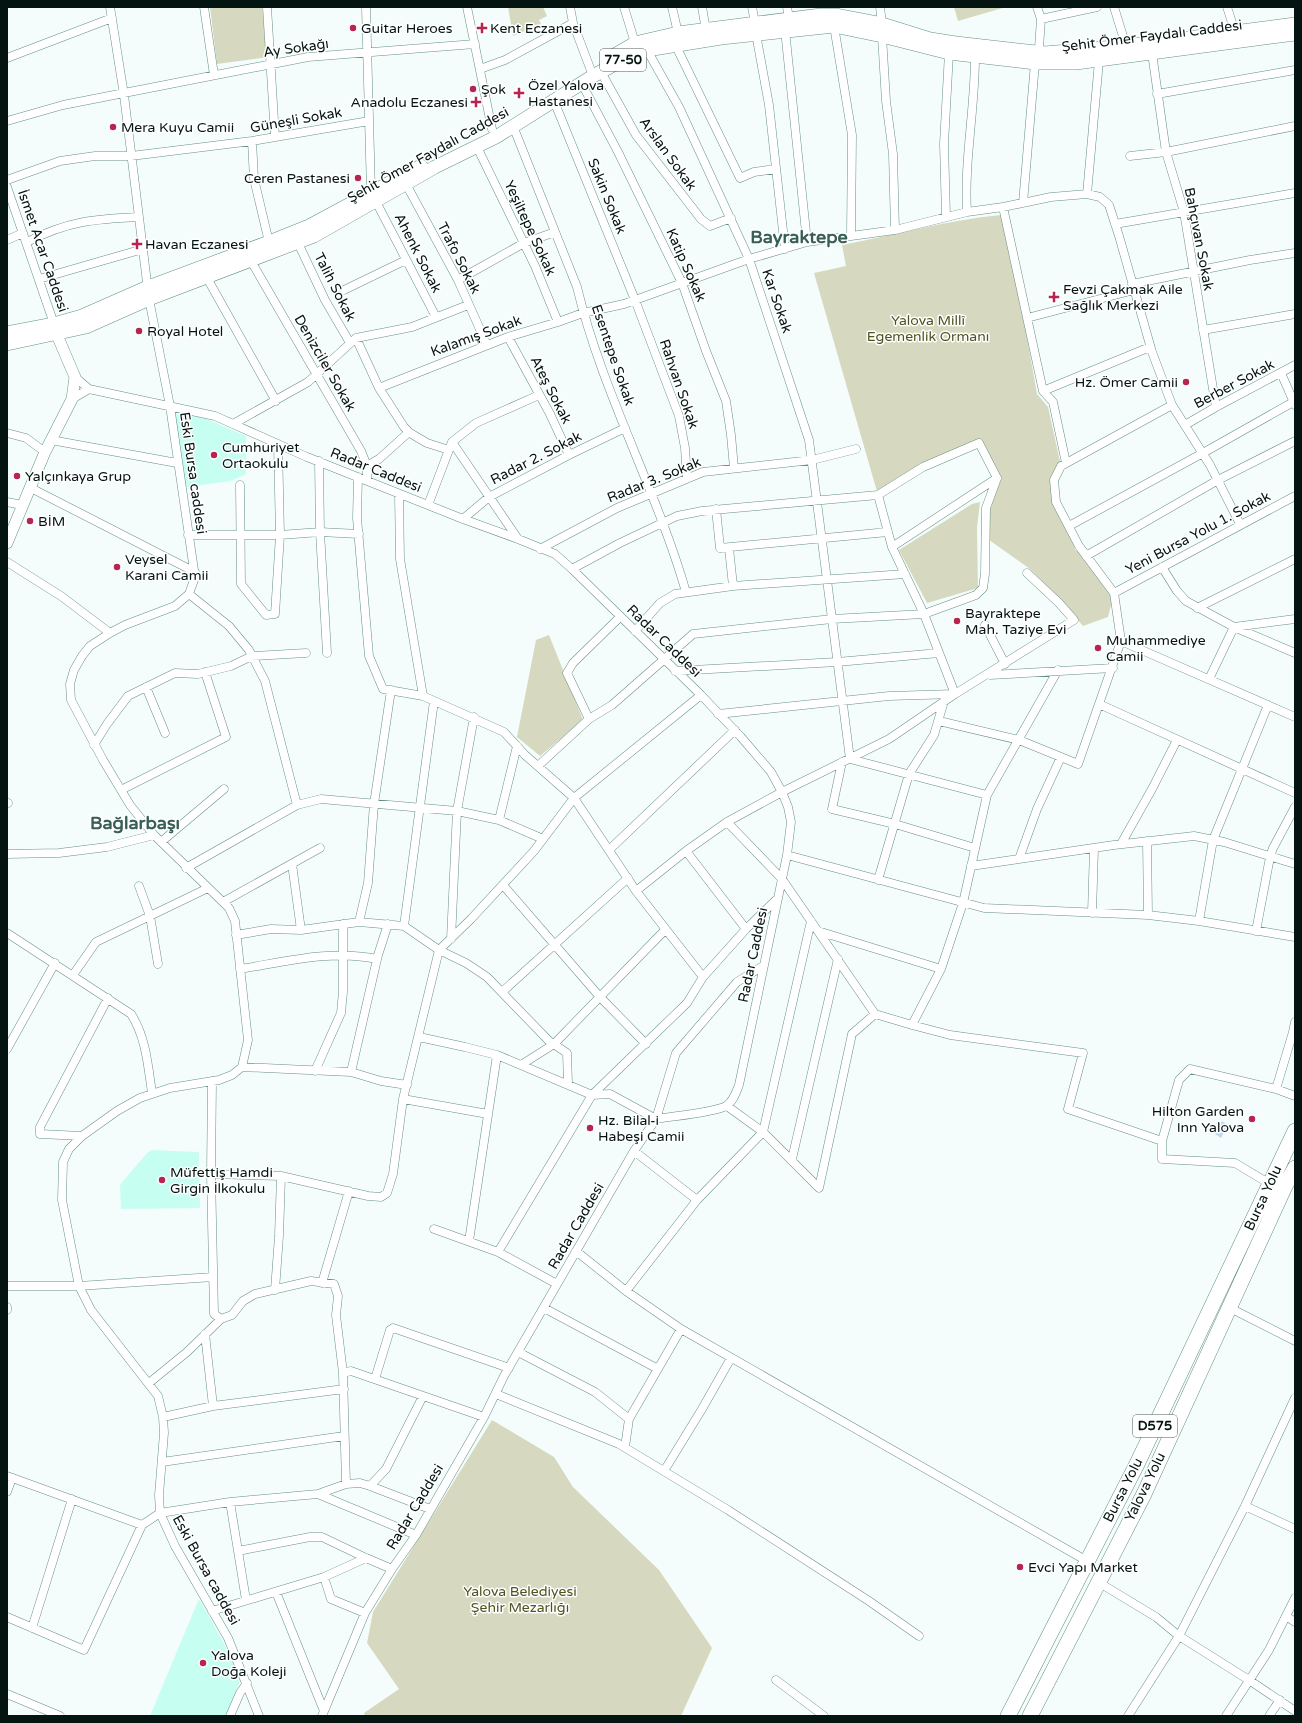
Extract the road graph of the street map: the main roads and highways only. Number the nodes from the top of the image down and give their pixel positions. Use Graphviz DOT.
graph roads {
  1 [pos="834,16"];
  2 [pos="787,19"];
  3 [pos="1295,24"];
  4 [pos="756,28"];
  5 [pos="882,30"];
  6 [pos="1295,34"];
  7 [pos="676,38"];
  8 [pos="1036,58"];
  9 [pos="595,73"];
  10 [pos="374,197"];
  11 [pos="149,293"];
  12 [pos="56,329"];
  13 [pos="7,333"];
  14 [pos="7,344"];
  15 [pos="1295,1131"];
  16 [pos="1295,1168"];
  17 [pos="1008,1716"];
  18 [pos="1030,1716"];
  1 -- 2 [label="main road, Şehit Ömer Faydalı Caddesi / 77-50"];
  1 -- 5 [label="main road, Şehit Ömer Faydalı Caddesi / 77-50"];
  2 -- 4 [label="main road, Şehit Ömer Faydalı Caddesi / 77-50"];
  3 -- 8 [label="main road, Şehit Ömer Faydalı Caddesi / 77-50"];
  4 -- 7 [label="main road, Şehit Ömer Faydalı Caddesi / 77-50"];
  4 -- 7 [label="main road, Şehit Ömer Faydalı Caddesi / 77-50"];
  5 -- 8 [label="main road, Şehit Ömer Faydalı Caddesi / 77-50"];
  5 -- 8 [label="main road, Şehit Ömer Faydalı Caddesi / 77-50"];
  6 -- 8 [label="main road, Şehit Ömer Faydalı Caddesi / 77-50"];
  7 -- 9 [label="main road, Şehit Ömer Faydalı Caddesi / 77-50"];
  7 -- 9 [label="main road, Şehit Ömer Faydalı Caddesi / 77-50"];
  9 -- 10 [label="main road, Şehit Ömer Faydalı Caddesi / 77-50"];
  9 -- 10 [label="main road, Şehit Ömer Faydalı Caddesi / 77-50"];
  10 -- 11 [label="main road, Şehit Ömer Faydalı Caddesi / 77-50"];
  10 -- 11 [label="main road, Şehit Ömer Faydalı Caddesi / 77-50"];
  11 -- 12 [label="main road, Şehit Ömer Faydalı Caddesi / 77-50"];
  12 -- 13 [label="main road, Şehit Ömer Faydalı Caddesi / 77-50"];
  12 -- 14 [label="main road, Şehit Ömer Faydalı Caddesi / 77-50"];
  15 -- 17 [label="highway, Bursa Yolu / D575"];
  16 -- 18 [label="highway, Yalova Yolu / D575"];
}
